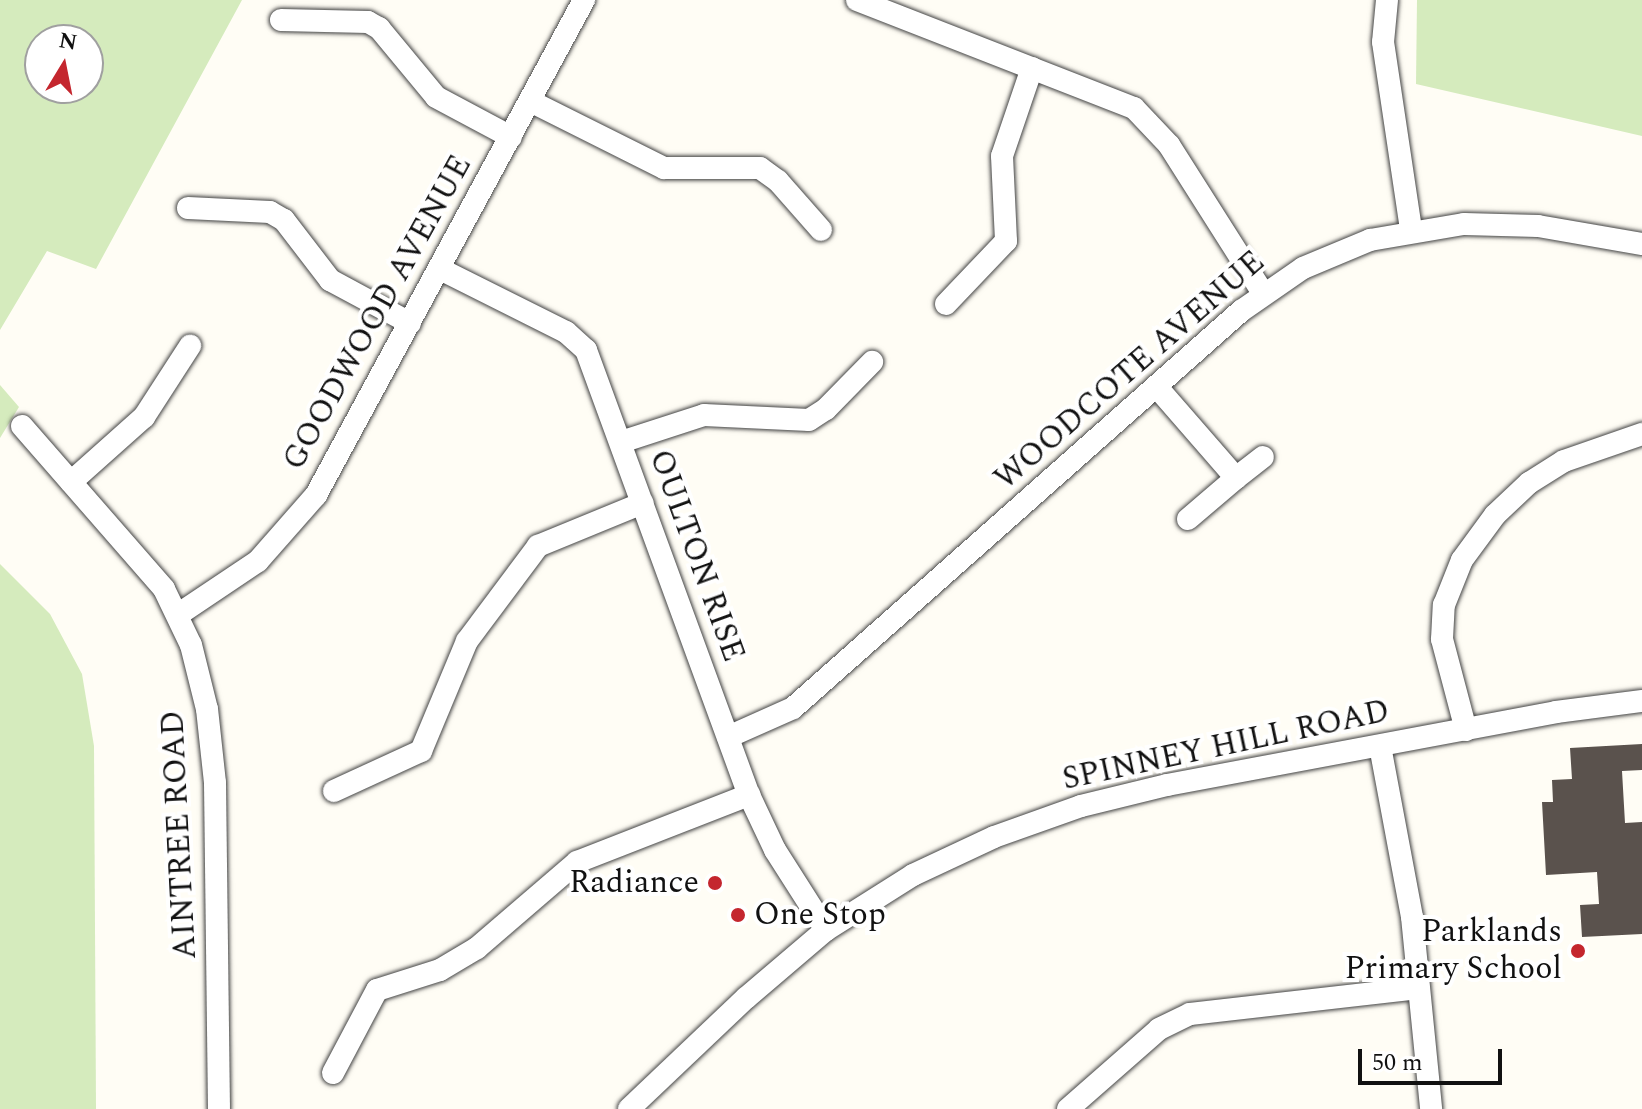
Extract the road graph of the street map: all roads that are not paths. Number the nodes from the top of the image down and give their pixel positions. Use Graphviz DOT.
graph roads {
  1 [pos="584,0"];
  2 [pos="857,0"];
  3 [pos="1387,0"];
  4 [pos="281,20"];
  5 [pos="1032,68"];
  6 [pos="530,101"];
  7 [pos="511,137"];
  8 [pos="188,208"];
  9 [pos="821,230"];
  10 [pos="1411,230"];
  11 [pos="1642,244"];
  12 [pos="440,269"];
  13 [pos="1263,293"];
  14 [pos="946,304"];
  15 [pos="410,323"];
  16 [pos="190,346"];
  17 [pos="872,362"];
  18 [pos="1156,386"];
  19 [pos="22,426"];
  20 [pos="1642,434"];
  21 [pos="621,442"];
  22 [pos="1263,457"];
  23 [pos="1236,478"];
  24 [pos="71,482"];
  25 [pos="643,503"];
  26 [pos="1188,519"];
  27 [pos="179,614"];
  28 [pos="1642,701"];
  29 [pos="1466,730"];
  30 [pos="728,737"];
  31 [pos="1380,746"];
  32 [pos="334,791"];
  33 [pos="749,795"];
  34 [pos="826,930"];
  35 [pos="1419,988"];
  36 [pos="333,1073"];
  37 [pos="219,1109"];
  38 [pos="629,1109"];
  39 [pos="1068,1109"];
  40 [pos="1431,1109"];
  1 -- 6 [label="street, GOODWOOD AVENUE"];
  2 -- 5 [label="street"];
  3 -- 10 [label="street"];
  4 -- 7 [label="street"];
  5 -- 13 [label="street"];
  5 -- 14 [label="street"];
  6 -- 7 [label="street, GOODWOOD AVENUE"];
  6 -- 9 [label="street"];
  7 -- 12 [label="street, GOODWOOD AVENUE"];
  8 -- 15 [label="street"];
  10 -- 11 [label="street, WOODCOTE AVENUE"];
  10 -- 13 [label="street, WOODCOTE AVENUE"];
  12 -- 15 [label="street, GOODWOOD AVENUE"];
  12 -- 21 [label="street, OULTON RISE"];
  13 -- 18 [label="street, WOODCOTE AVENUE"];
  15 -- 27 [label="street, GOODWOOD AVENUE"];
  16 -- 24 [label="street"];
  17 -- 21 [label="street"];
  18 -- 23 [label="street"];
  18 -- 30 [label="street, WOODCOTE AVENUE"];
  19 -- 24 [label="street, AINTREE ROAD"];
  20 -- 29 [label="street"];
  21 -- 25 [label="street, OULTON RISE"];
  22 -- 23 [label="street"];
  23 -- 26 [label="street"];
  24 -- 27 [label="street, AINTREE ROAD"];
  25 -- 30 [label="street, OULTON RISE"];
  25 -- 32 [label="street"];
  27 -- 37 [label="street, AINTREE ROAD"];
  28 -- 29 [label="street, SPINNEY HILL ROAD"];
  29 -- 31 [label="street, SPINNEY HILL ROAD"];
  30 -- 33 [label="street, OULTON RISE"];
  31 -- 34 [label="street, SPINNEY HILL ROAD"];
  31 -- 35 [label="street"];
  33 -- 34 [label="street, OULTON RISE"];
  33 -- 36 [label="street"];
  34 -- 38 [label="street, SPINNEY HILL ROAD"];
  35 -- 39 [label="street"];
  35 -- 40 [label="street"];
}
